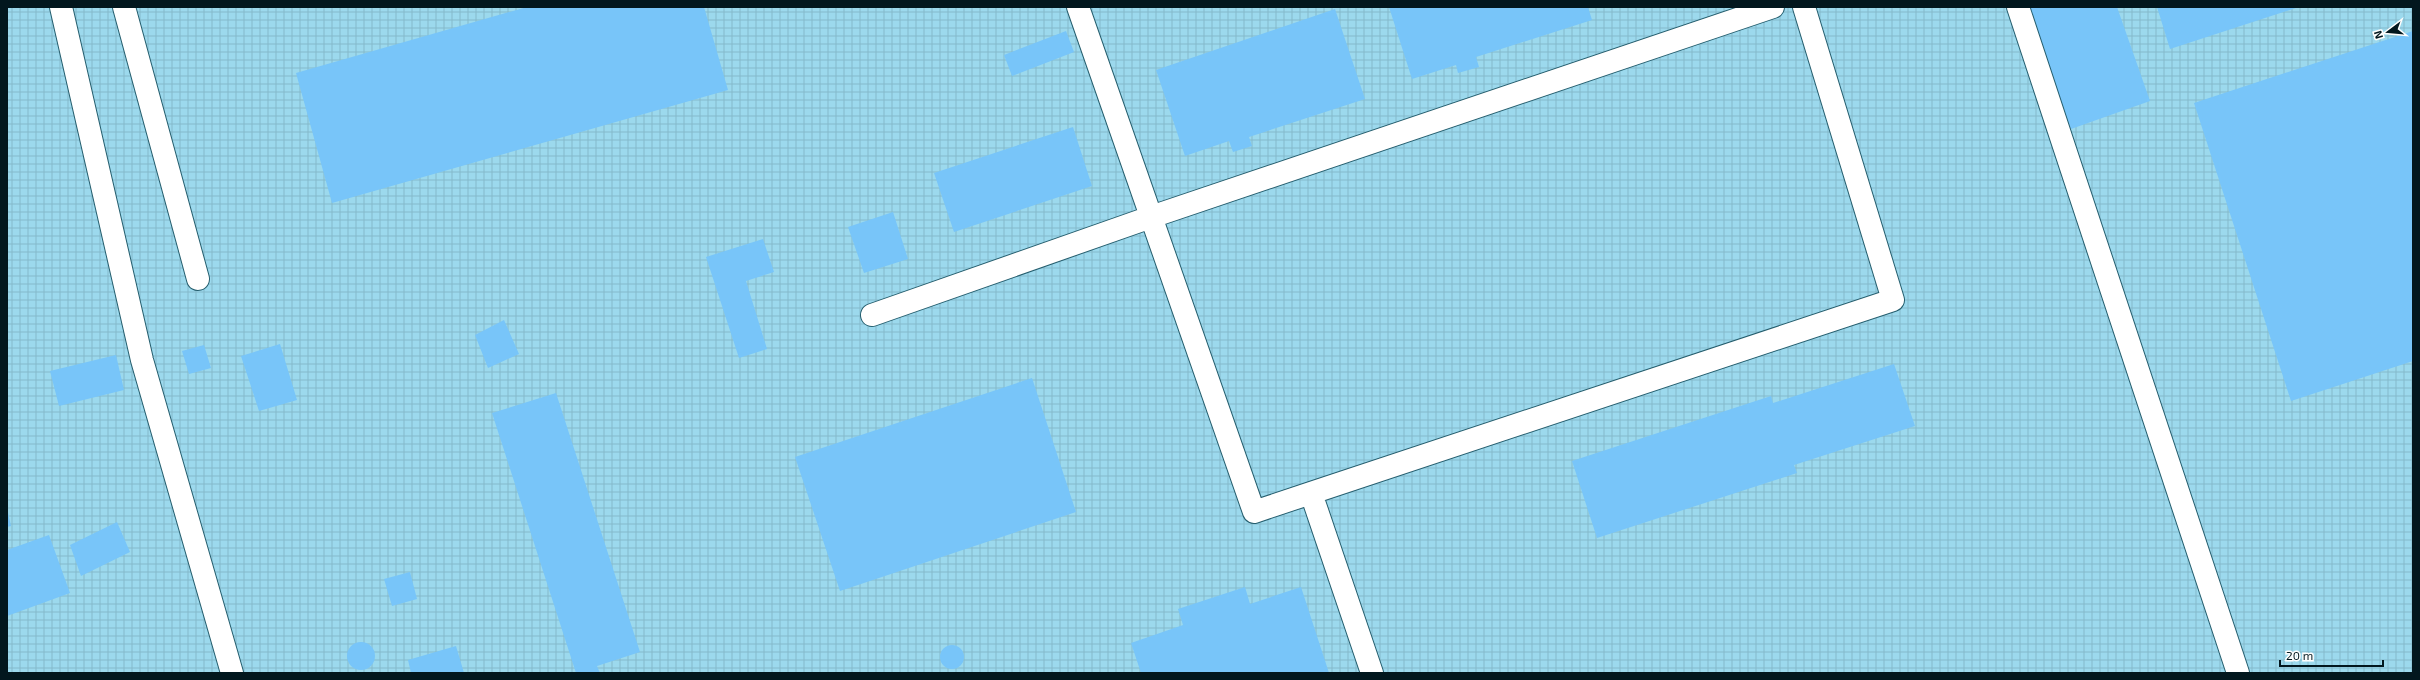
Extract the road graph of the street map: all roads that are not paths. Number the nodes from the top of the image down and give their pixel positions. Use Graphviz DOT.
graph roads {
  1 [pos="61,7"];
  2 [pos="124,7"];
  3 [pos="1078,7"];
  4 [pos="1773,7"];
  5 [pos="1804,7"];
  6 [pos="2018,7"];
  7 [pos="1151,217"];
  8 [pos="198,279"];
  9 [pos="872,315"];
  10 [pos="1311,493"];
  11 [pos="232,673"];
  12 [pos="1372,673"];
  13 [pos="2238,673"];
  1 -- 11 [label="lane"];
  2 -- 8 [label="lane"];
  3 -- 7 [label="lane"];
  4 -- 7 [label="lane"];
  5 -- 10 [label="lane"];
  6 -- 13 [label="lane"];
  7 -- 9 [label="lane"];
  7 -- 10 [label="lane"];
  10 -- 12 [label="lane"];
}
